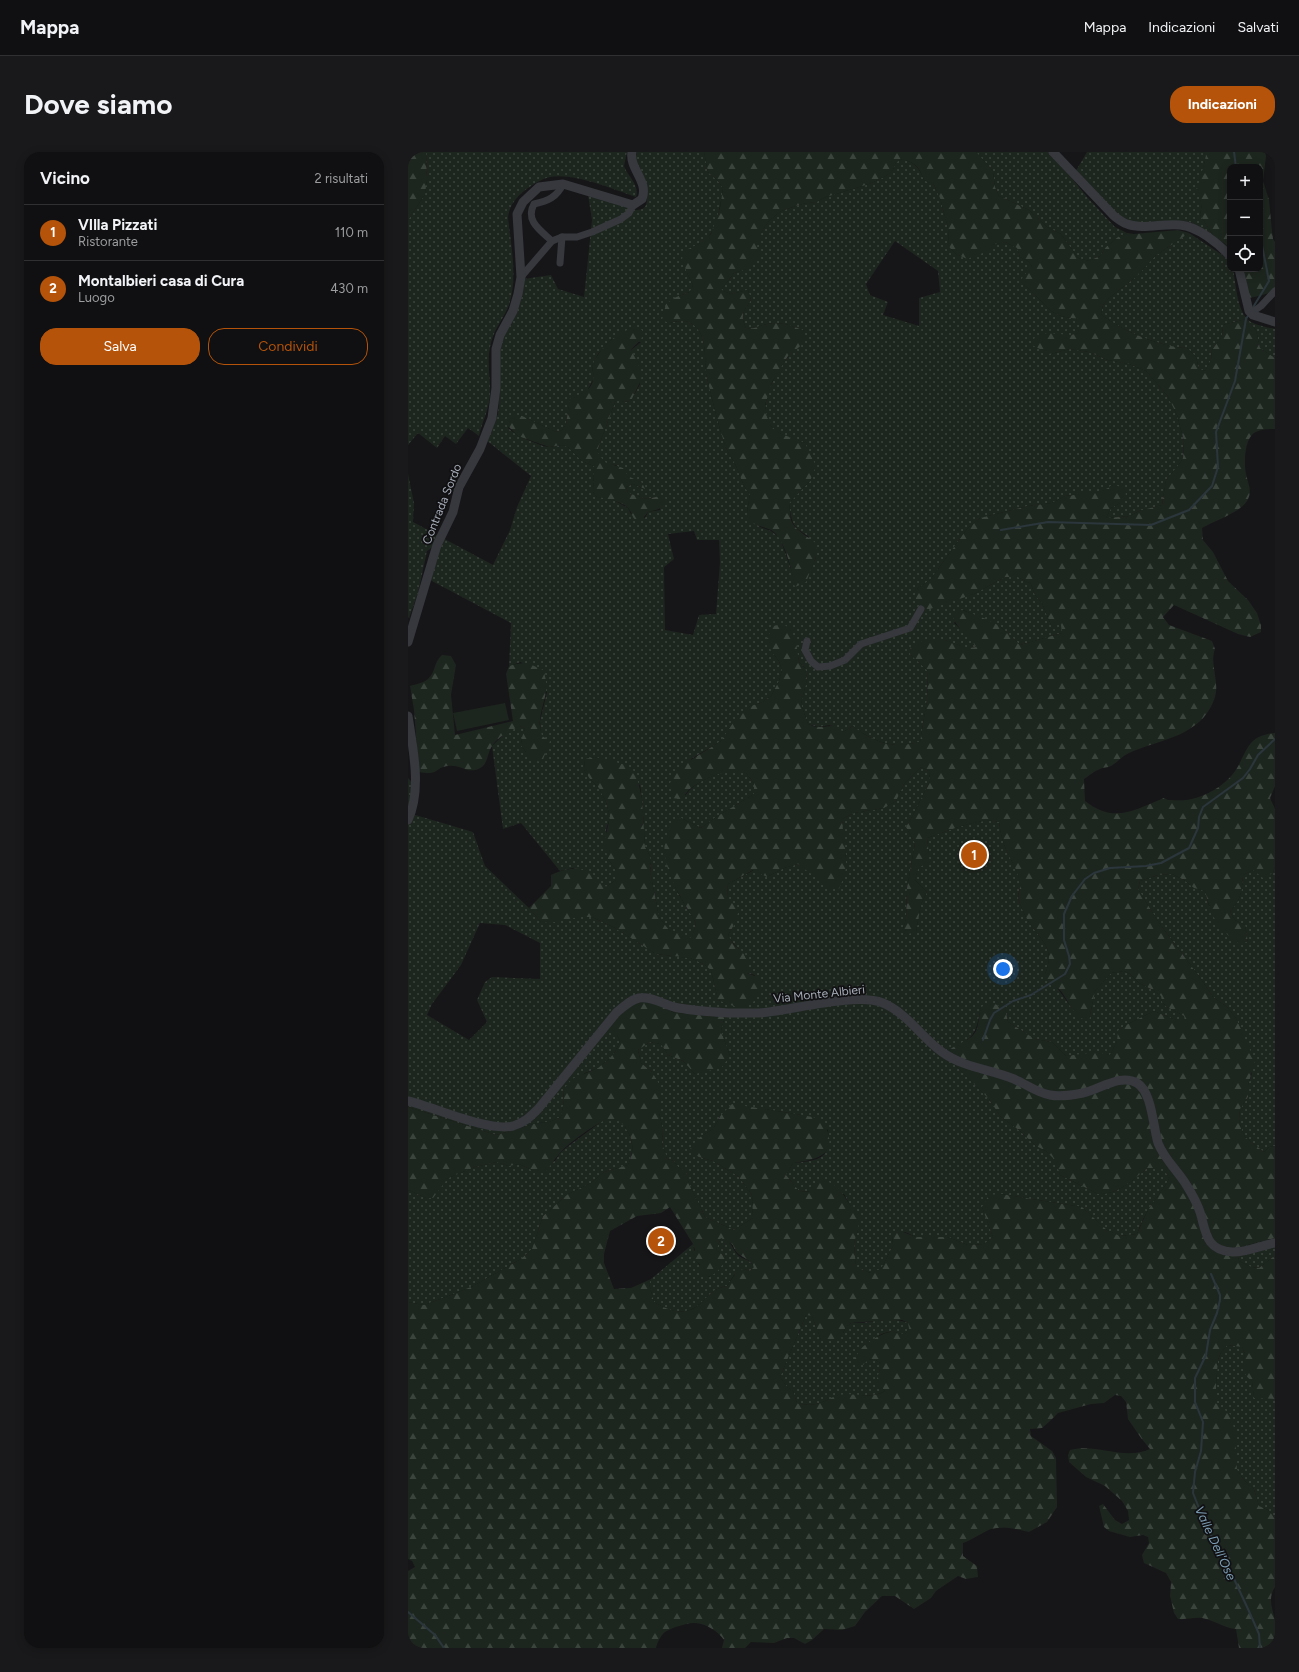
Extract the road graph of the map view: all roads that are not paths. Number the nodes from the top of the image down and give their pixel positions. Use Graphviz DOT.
graph roads {
  1 [pos="632,152"];
  2 [pos="1053,152"];
  3 [pos="563,184"];
  4 [pos="633,205"];
  5 [pos="562,236"];
  6 [pos="552,241"];
  7 [pos="1227,253"];
  8 [pos="560,263"];
  9 [pos="1240,272"];
  10 [pos="520,277"];
  11 [pos="1275,291"];
  12 [pos="1250,312"];
  13 [pos="1275,322"];
  14 [pos="921,609"];
  15 [pos="807,641"];
  16 [pos="408,642"];
  17 [pos="408,716"];
  18 [pos="408,820"];
  19 [pos="408,1101"];
  20 [pos="1275,1243"];
  1 -- 4 [label="street"];
  2 -- 7 [label="street"];
  3 -- 4 [label="street, Contrada Sordo"];
  3 -- 6 [label="street"];
  3 -- 10 [label="street, Contrada Sordo"];
  4 -- 5 [label="street"];
  5 -- 6 [label="street"];
  5 -- 8 [label="street"];
  6 -- 10 [label="street"];
  9 -- 12 [label="street"];
  10 -- 16 [label="street, Contrada Sordo"];
  11 -- 12 [label="street"];
  12 -- 13 [label="street"];
  14 -- 15 [label="street"];
  17 -- 18 [label="street"];
  19 -- 20 [label="street, Via Monte Albieri"];
}
